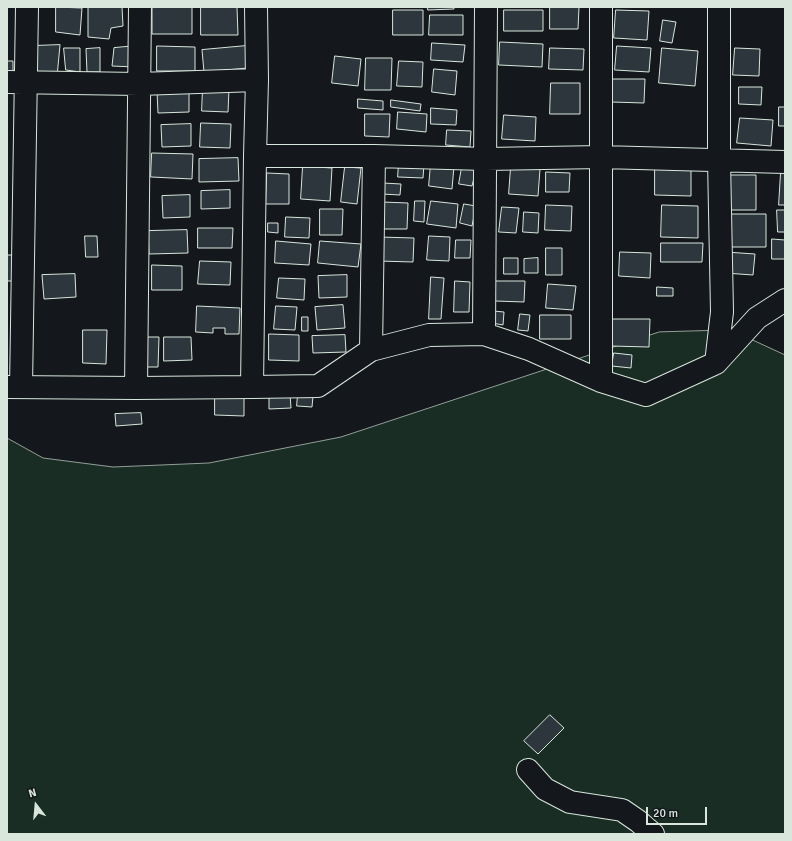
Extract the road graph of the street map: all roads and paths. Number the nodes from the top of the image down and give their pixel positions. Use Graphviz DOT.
graph roads {
  1 [pos="27,7"];
  2 [pos="140,7"];
  3 [pos="256,7"];
  4 [pos="486,7"];
  5 [pos="601,7"];
  6 [pos="719,7"];
  7 [pos="257,80"];
  8 [pos="17,82"];
  9 [pos="139,84"];
  10 [pos="255,156"];
  11 [pos="374,156"];
  12 [pos="601,157"];
  13 [pos="486,159"];
  14 [pos="719,160"];
  15 [pos="785,162"];
  16 [pos="785,300"];
  17 [pos="484,334"];
  18 [pos="372,350"];
  19 [pos="716,363"];
  20 [pos="601,381"];
  21 [pos="14,387"];
  22 [pos="252,387"];
  23 [pos="136,388"];
  24 [pos="528,770"];
  25 [pos="653,834"];
  1 -- 8 [label="street"];
  2 -- 9 [label="street"];
  3 -- 7 [label="street"];
  4 -- 13 [label="street"];
  5 -- 12 [label="street"];
  6 -- 14 [label="street"];
  7 -- 9 [label="street"];
  7 -- 10 [label="street"];
  8 -- 9 [label="street"];
  8 -- 21 [label="street"];
  9 -- 23 [label="street"];
  10 -- 11 [label="street"];
  10 -- 22 [label="street"];
  11 -- 13 [label="street"];
  11 -- 18 [label="street"];
  12 -- 13 [label="street"];
  12 -- 14 [label="street"];
  12 -- 20 [label="street"];
  13 -- 17 [label="street"];
  14 -- 15 [label="street"];
  14 -- 19 [label="street"];
  16 -- 19 [label="street"];
  17 -- 18 [label="street"];
  17 -- 20 [label="street"];
  18 -- 22 [label="street"];
  19 -- 20 [label="street"];
  21 -- 23 [label="street"];
  22 -- 23 [label="street"];
  24 -- 25 [label="street"];
}
